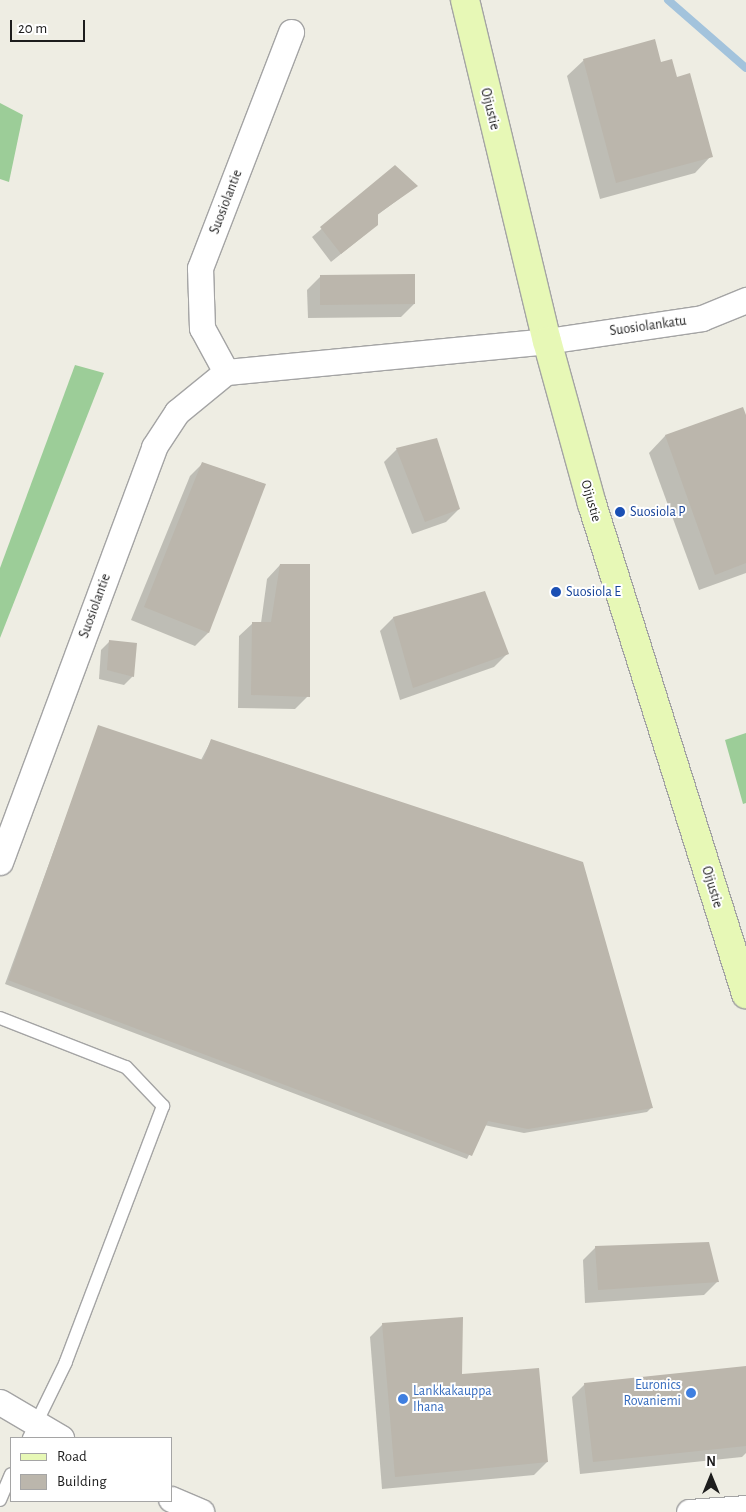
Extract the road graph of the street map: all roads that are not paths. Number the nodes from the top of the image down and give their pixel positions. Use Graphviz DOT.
graph roads {
  1 [pos="465,0"];
  2 [pos="291,32"];
  3 [pos="746,300"];
  4 [pos="546,341"];
  5 [pos="226,372"];
  6 [pos="0,862"];
  7 [pos="746,994"];
  8 [pos="0,1018"];
  9 [pos="0,1402"];
  10 [pos="34,1431"];
  11 [pos="57,1437"];
  12 [pos="10,1476"];
  13 [pos="172,1498"];
  14 [pos="0,1500"];
  15 [pos="746,1508"];
  16 [pos="201,1512"];
  17 [pos="689,1512"];
  1 -- 4 [label="main road, Oijustie"];
  2 -- 5 [label="street, Suosiolantie"];
  3 -- 4 [label="street, Suosiolankatu"];
  4 -- 5 [label="street"];
  4 -- 7 [label="main road, Oijustie"];
  5 -- 6 [label="street, Suosiolantie"];
  8 -- 10 [label="lane"];
  9 -- 10 [label="street"];
  10 -- 11 [label="street"];
  12 -- 14 [label="lane"];
  13 -- 16 [label="street"];
  15 -- 17 [label="street"];
}
